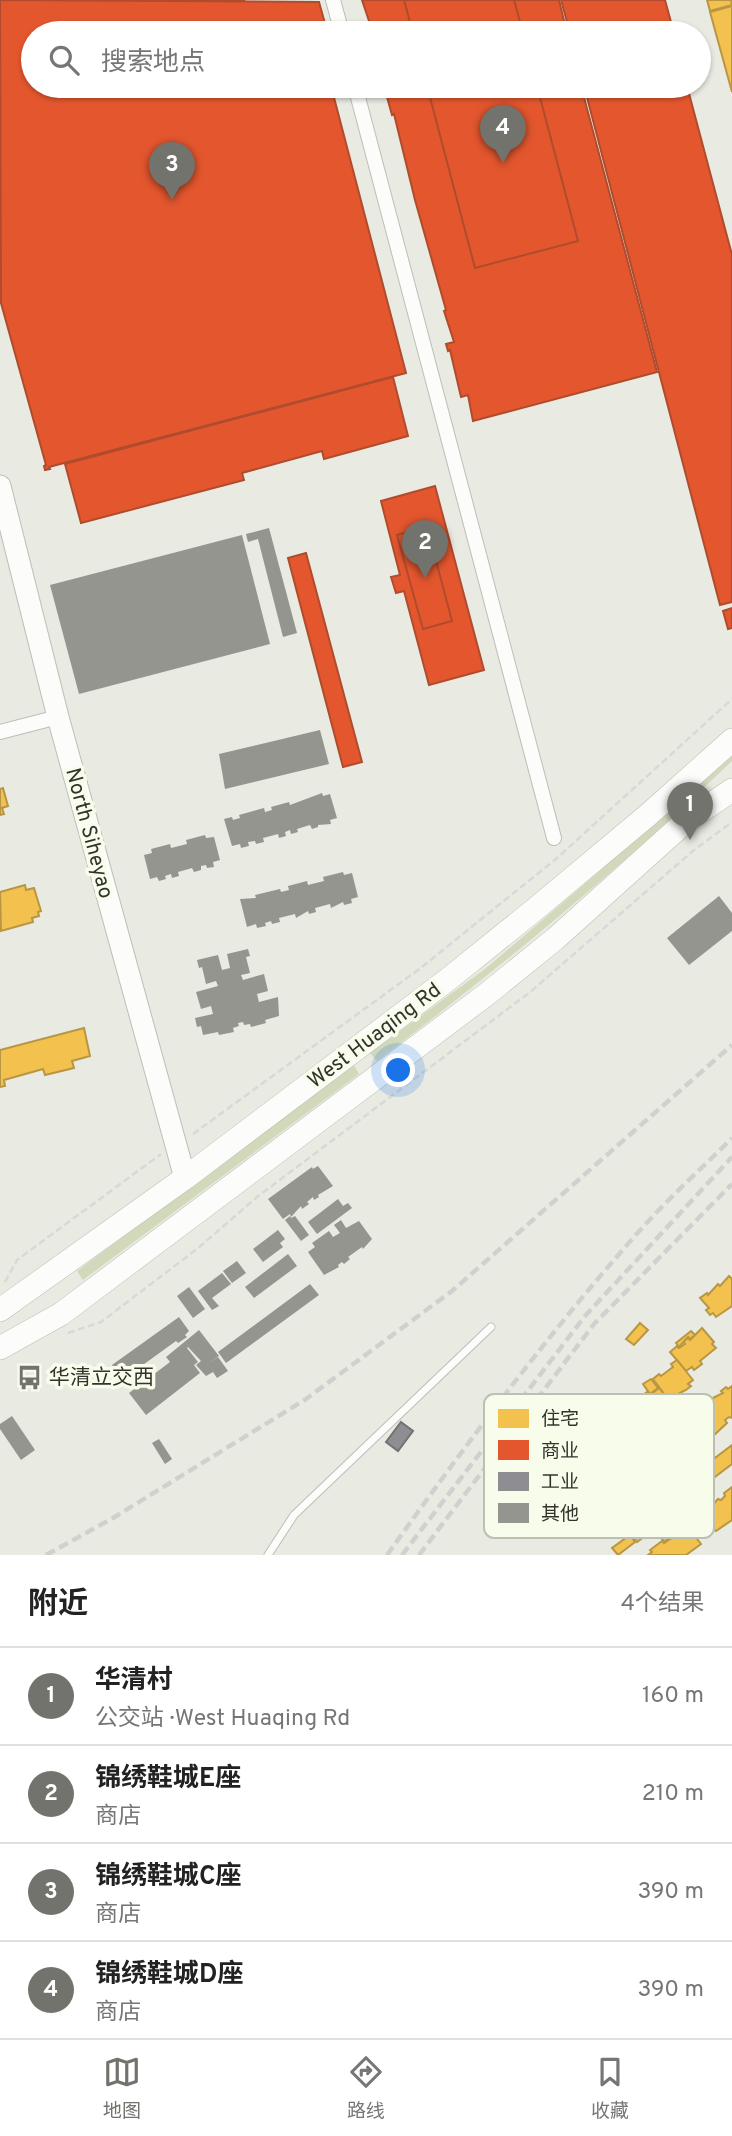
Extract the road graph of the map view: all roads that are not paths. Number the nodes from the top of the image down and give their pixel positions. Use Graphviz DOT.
graph roads {
  1 [pos="333,0"];
  2 [pos="339,21"];
  3 [pos="358,98"];
  4 [pos="0,486"];
  5 [pos="58,717"];
  6 [pos="0,732"];
  7 [pos="732,740"];
  8 [pos="732,774"];
  9 [pos="732,790"];
  10 [pos="685,822"];
  11 [pos="554,838"];
  12 [pos="185,1178"];
  13 [pos="36,1286"];
  14 [pos="0,1301"];
  15 [pos="0,1310"];
  16 [pos="64,1324"];
  17 [pos="491,1327"];
  18 [pos="0,1348"];
  19 [pos="0,1366"];
  20 [pos="268,1555"];
  1 -- 2 [label="street"];
  3 -- 11 [label="street"];
  4 -- 5 [label="street, North Siheyao"];
  5 -- 6 [label="street"];
  5 -- 12 [label="street, North Siheyao"];
  7 -- 12 [label="main road, West Huaqing Rd"];
  8 -- 10 [label="main road"];
  9 -- 10 [label="main road, West Huaqing Rd"];
  10 -- 16 [label="main road, West Huaqing Rd"];
  12 -- 13 [label="main road, West Huaqing Rd"];
  13 -- 14 [label="main road"];
  13 -- 15 [label="main road, West Huaqing Rd"];
  16 -- 18 [label="main road, West Huaqing Rd"];
  16 -- 19 [label="main road"];
  17 -- 20 [label="lane"];
}
